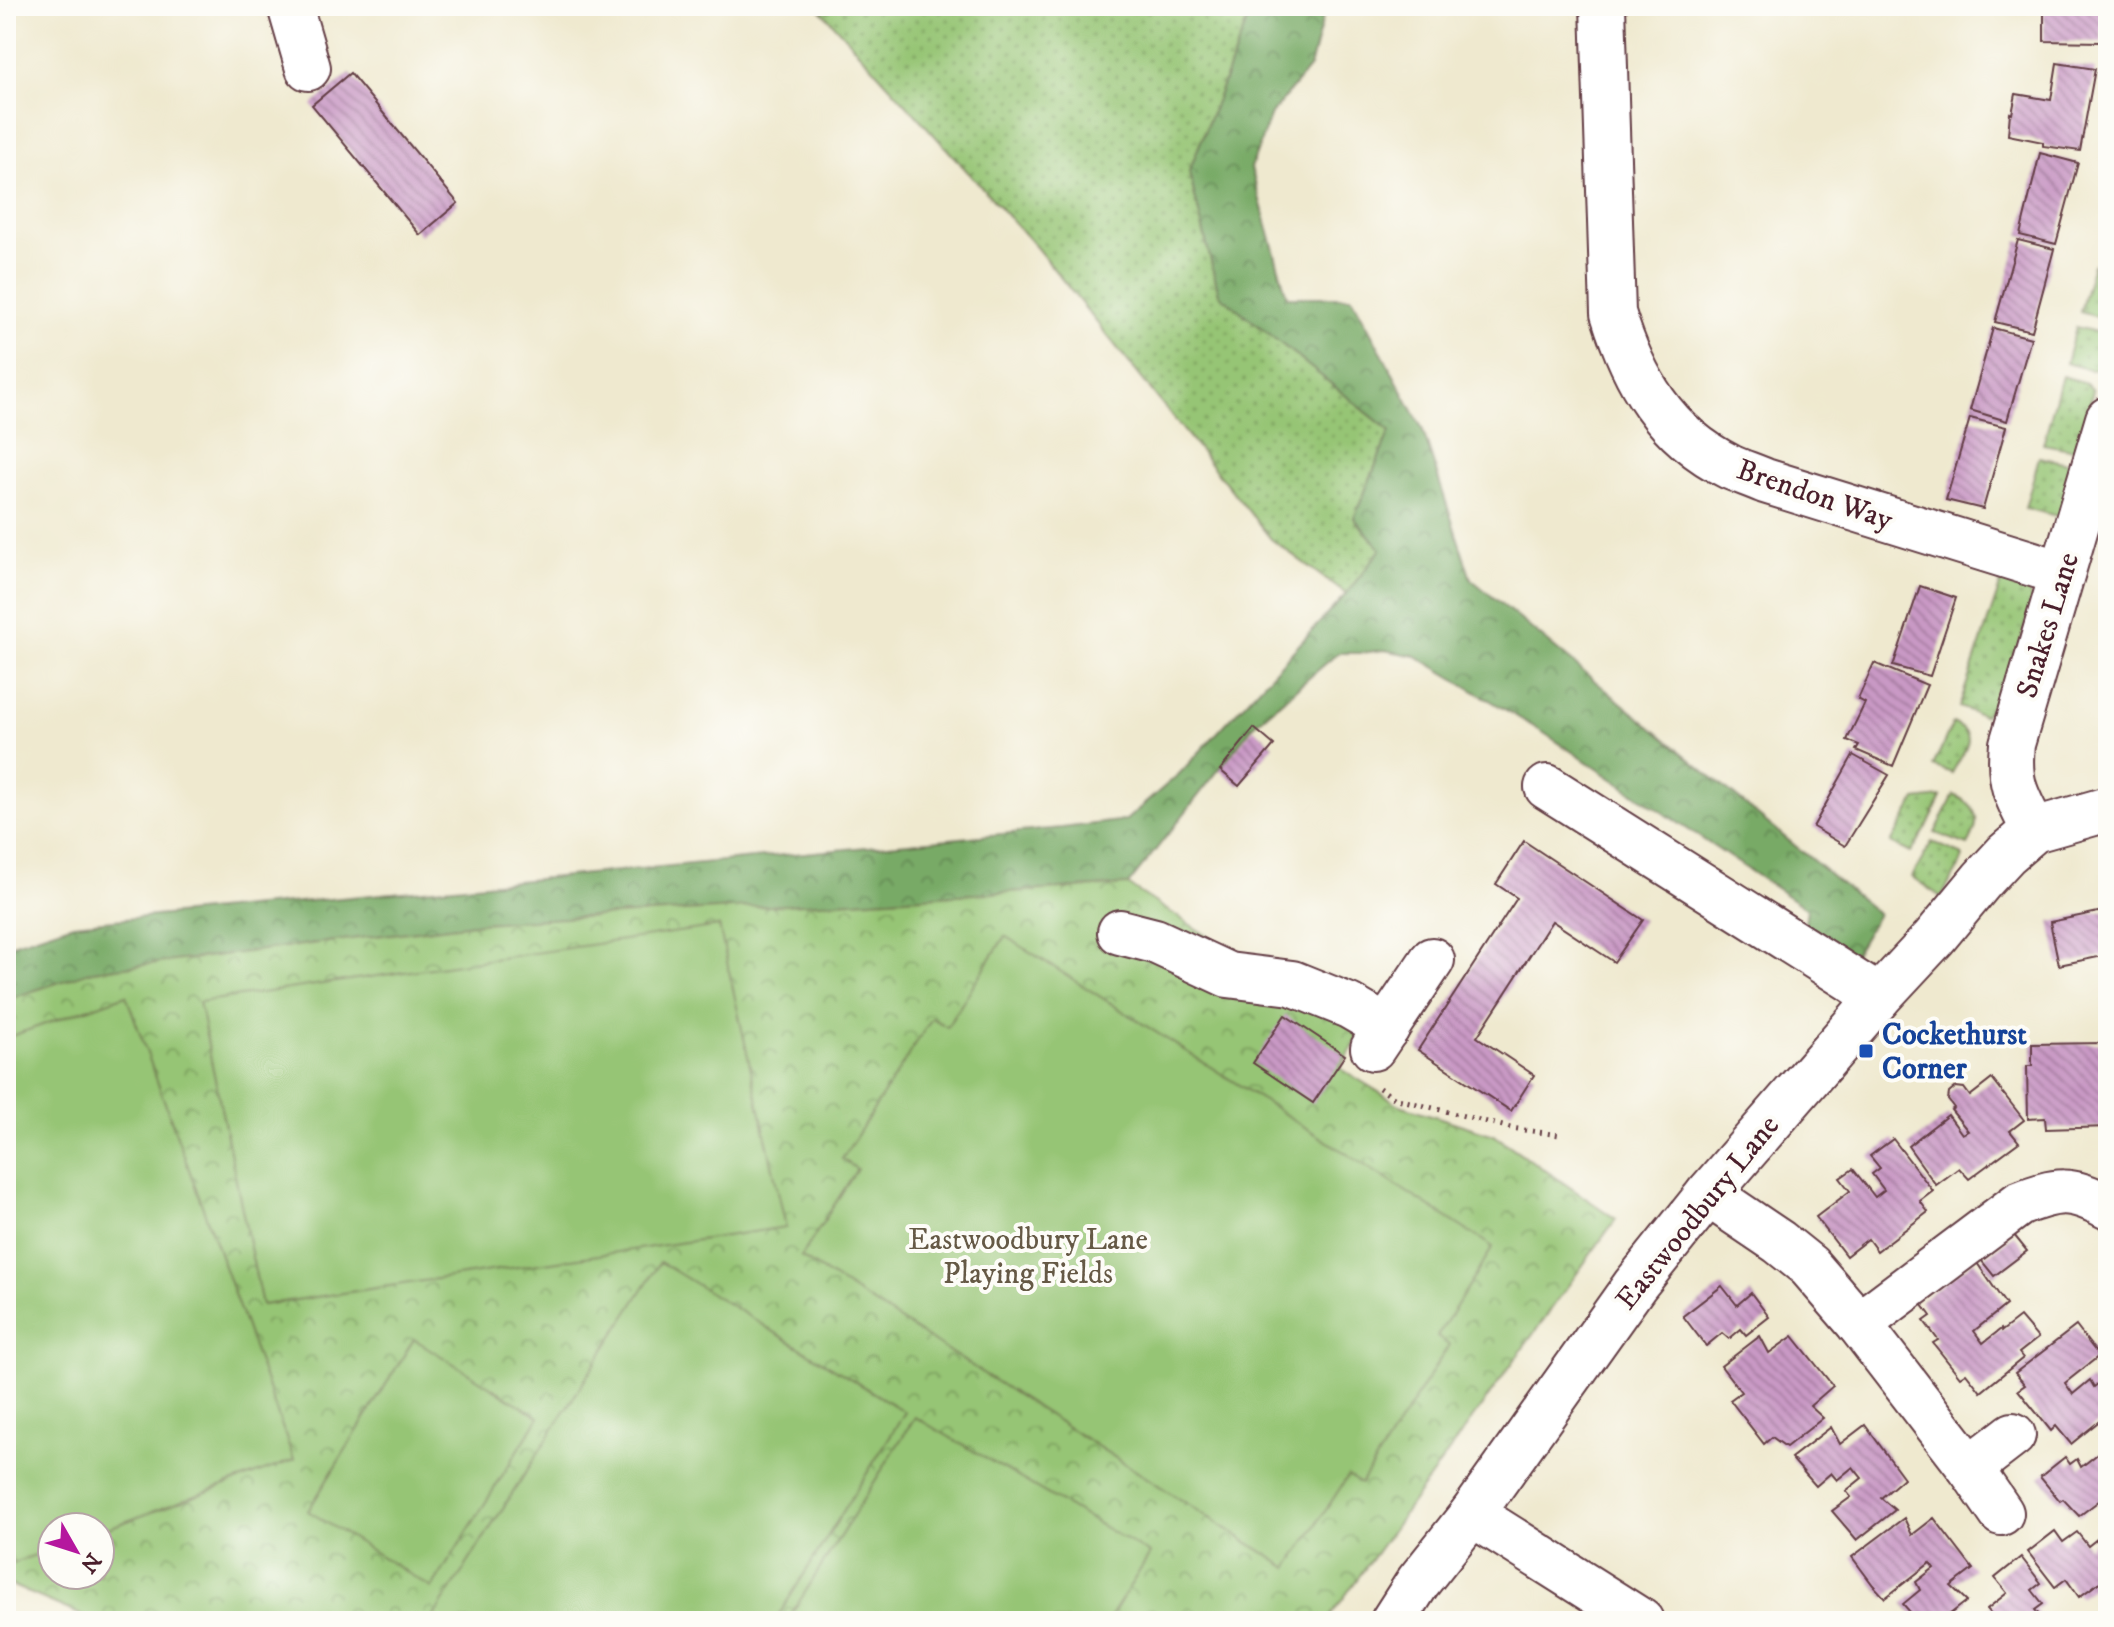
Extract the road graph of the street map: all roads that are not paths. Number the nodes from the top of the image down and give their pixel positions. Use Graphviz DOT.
graph roads {
  1 [pos="290,6"];
  2 [pos="1603,6"];
  3 [pos="308,68"];
  4 [pos="2108,419"];
  5 [pos="2062,573"];
  6 [pos="1547,787"];
  7 [pos="2108,809"];
  8 [pos="2034,830"];
  9 [pos="1120,932"];
  10 [pos="1432,960"];
  11 [pos="1879,997"];
  12 [pos="1708,1194"];
  13 [pos="2108,1207"];
  14 [pos="1859,1324"];
  15 [pos="2013,1435"];
  16 [pos="1970,1468"];
  17 [pos="2001,1513"];
  18 [pos="1472,1514"];
  19 [pos="1393,1621"];
  20 [pos="1641,1621"];
  1 -- 3 [label="street"];
  2 -- 5 [label="street, Brendon Way"];
  4 -- 5 [label="street, Snakes Lane"];
  5 -- 8 [label="street, Snakes Lane"];
  6 -- 11 [label="street"];
  7 -- 8 [label="street"];
  8 -- 11 [label="street, Eastwoodbury Lane"];
  9 -- 10 [label="street"];
  11 -- 12 [label="street, Eastwoodbury Lane"];
  12 -- 14 [label="street"];
  12 -- 18 [label="street, Eastwoodbury Lane"];
  13 -- 14 [label="street"];
  14 -- 16 [label="street"];
  15 -- 16 [label="street"];
  16 -- 17 [label="street"];
  18 -- 19 [label="street, Eastwoodbury Lane"];
  18 -- 20 [label="street"];
}
